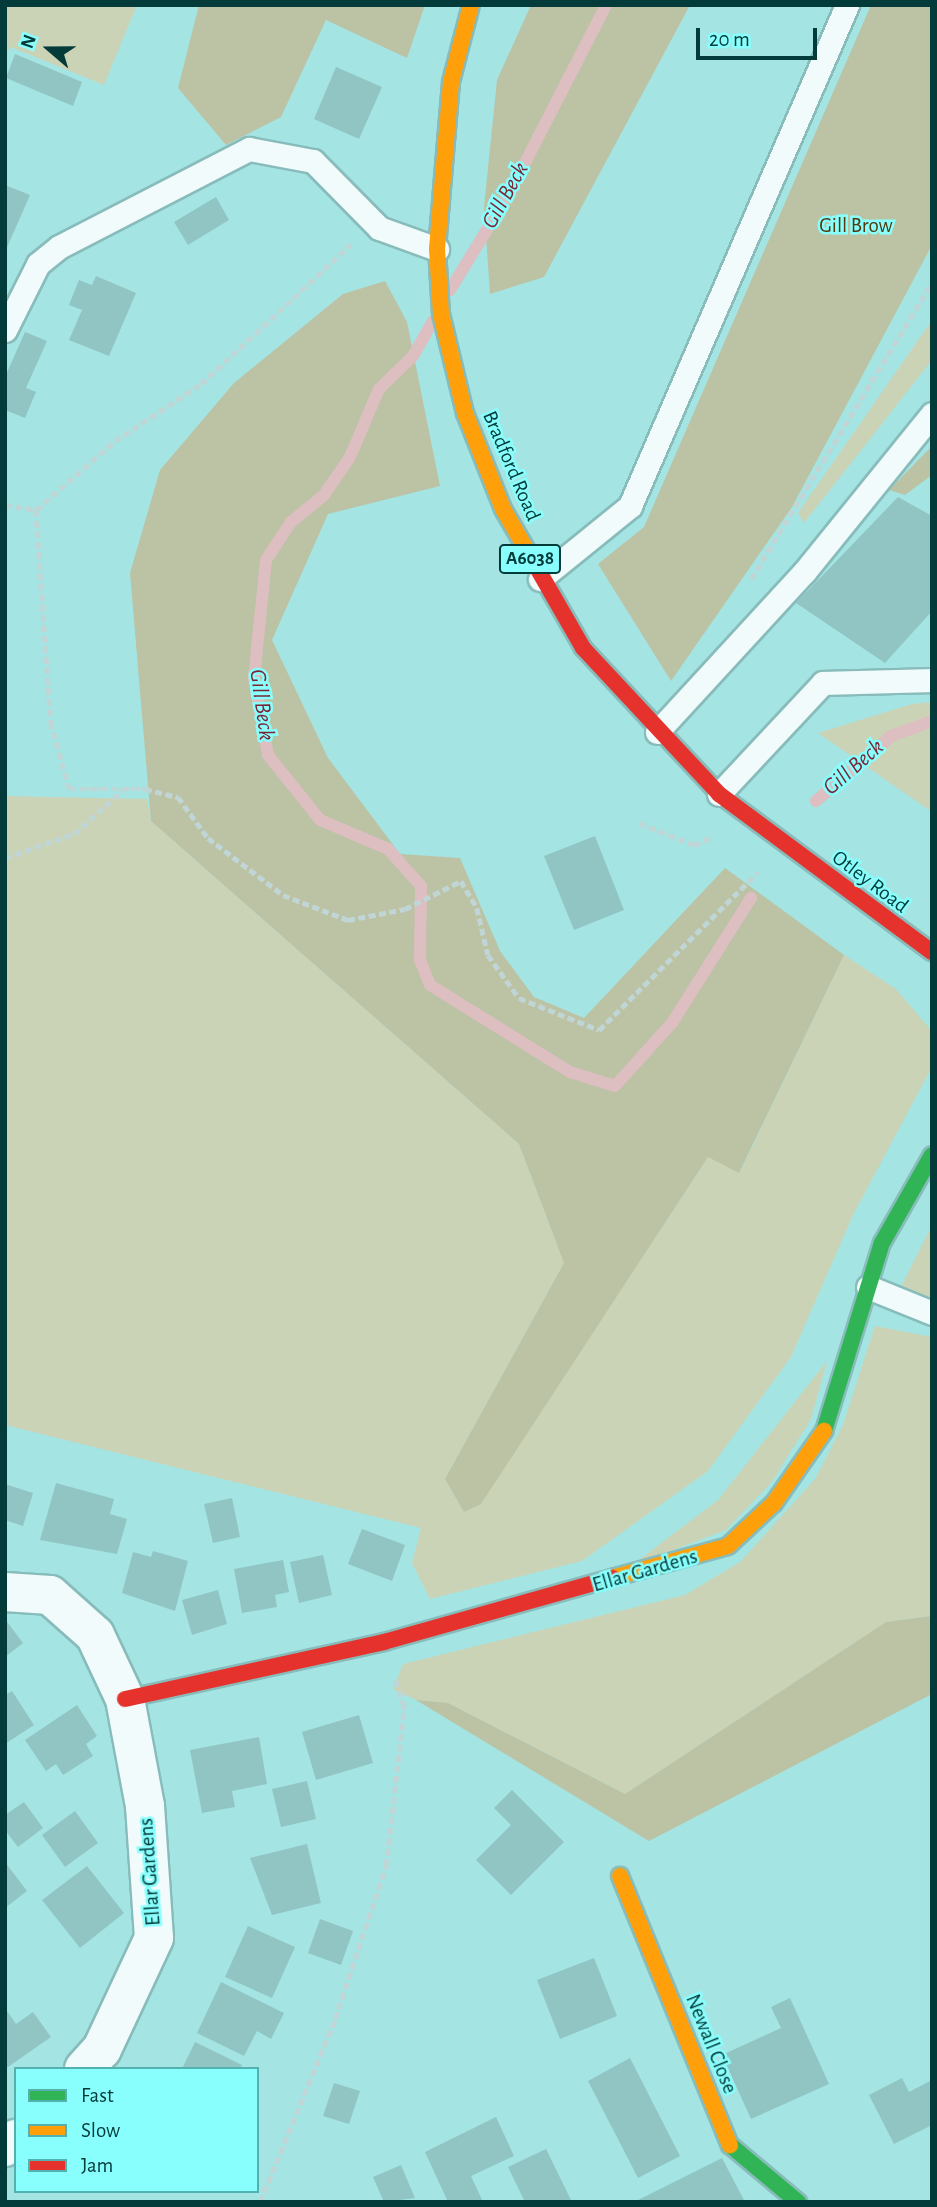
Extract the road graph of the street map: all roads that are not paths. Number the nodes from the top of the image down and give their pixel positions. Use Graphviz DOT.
graph roads {
  1 [pos="471,5"];
  2 [pos="847,5"];
  3 [pos="437,249"];
  4 [pos="5,330"];
  5 [pos="932,414"];
  6 [pos="540,579"];
  7 [pos="932,680"];
  8 [pos="657,732"];
  9 [pos="719,794"];
  10 [pos="785,845"];
  11 [pos="932,952"];
  12 [pos="932,1155"];
  13 [pos="868,1287"];
  14 [pos="932,1313"];
  15 [pos="5,1592"];
  16 [pos="125,1699"];
  17 [pos="620,1876"];
  18 [pos="86,2067"];
  19 [pos="798,2202"];
  1 -- 3 [label="street, Bradford Road / A6038"];
  2 -- 6 [label="lane"];
  3 -- 4 [label="lane"];
  3 -- 6 [label="street, Bradford Road / A6038"];
  5 -- 8 [label="lane"];
  6 -- 8 [label="street, Bradford Road / A6038"];
  7 -- 9 [label="lane"];
  8 -- 9 [label="street, Bradford Road / A6038"];
  9 -- 10 [label="street, Bradford Road / A6038"];
  10 -- 11 [label="street, Otley Road / A6038"];
  12 -- 13 [label="street, Ellar Gardens"];
  13 -- 14 [label="lane"];
  13 -- 16 [label="street, Ellar Gardens"];
  15 -- 16 [label="street, Ellar Gardens"];
  16 -- 18 [label="street, Ellar Gardens"];
  17 -- 19 [label="street, Newall Close"];
}
